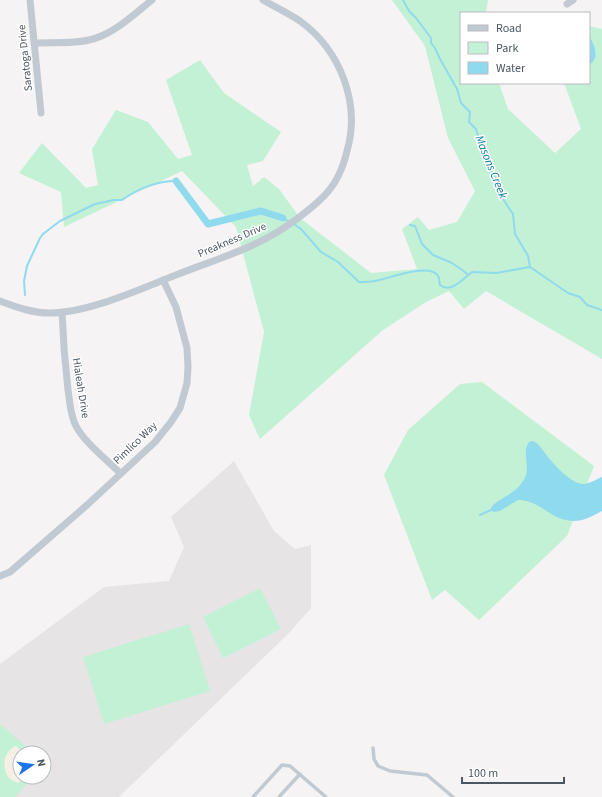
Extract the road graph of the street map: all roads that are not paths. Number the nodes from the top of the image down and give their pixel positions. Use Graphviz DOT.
graph roads {
  1 [pos="30,0"];
  2 [pos="152,0"];
  3 [pos="263,0"];
  4 [pos="573,0"];
  5 [pos="567,4"];
  6 [pos="34,43"];
  7 [pos="41,113"];
  8 [pos="163,280"];
  9 [pos="0,301"];
  10 [pos="62,312"];
  11 [pos="120,473"];
  12 [pos="0,576"];
  13 [pos="373,748"];
  14 [pos="300,774"];
  15 [pos="253,797"];
  16 [pos="279,797"];
  17 [pos="326,797"];
  18 [pos="453,797"];
  1 -- 6 [label="street, Saratoga Drive"];
  2 -- 6 [label="street"];
  3 -- 8 [label="street, Preakness Drive"];
  4 -- 5 [label="street"];
  6 -- 7 [label="street, Saratoga Drive"];
  8 -- 10 [label="street, Preakness Drive"];
  8 -- 11 [label="street, Pimlico Way"];
  9 -- 10 [label="street, Preakness Drive"];
  10 -- 11 [label="street, Hialeah Drive"];
  11 -- 12 [label="street, Pimlico Way"];
  13 -- 18 [label="lane"];
  14 -- 15 [label="lane"];
  14 -- 16 [label="lane"];
  14 -- 17 [label="lane"];
}
